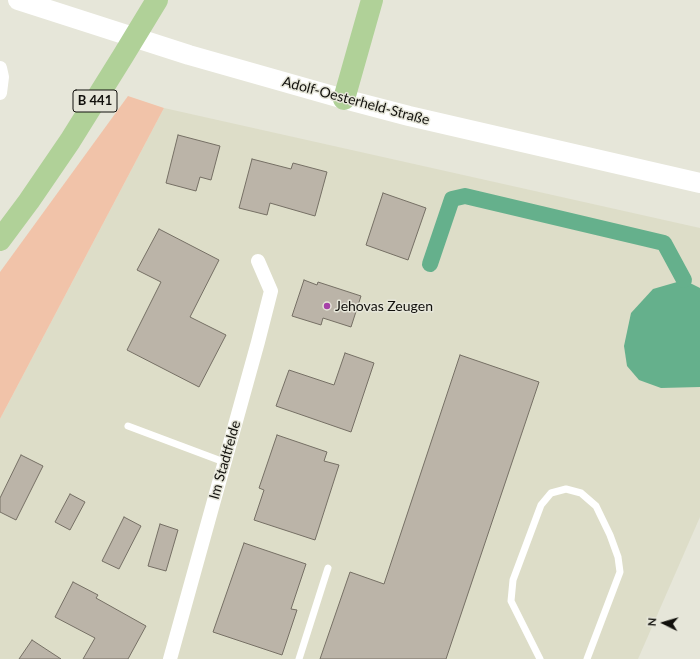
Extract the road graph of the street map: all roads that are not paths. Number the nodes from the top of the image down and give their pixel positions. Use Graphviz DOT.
graph roads {
  1 [pos="18,0"];
  2 [pos="157,0"];
  3 [pos="372,0"];
  4 [pos="0,68"];
  5 [pos="0,93"];
  6 [pos="344,100"];
  7 [pos="700,183"];
  8 [pos="0,240"];
  9 [pos="258,261"];
  10 [pos="128,426"];
  11 [pos="224,462"];
  12 [pos="328,568"];
  13 [pos="170,659"];
  14 [pos="299,659"];
  15 [pos="540,659"];
  16 [pos="587,659"];
  1 -- 6 [label="street, Adolf-Oesterheld-Straße"];
  2 -- 8 [label="main road, B 441"];
  3 -- 6 [label="main road"];
  4 -- 5 [label="street"];
  6 -- 7 [label="street, Adolf-Oesterheld-Straße"];
  9 -- 11 [label="street, Im Stadtfelde"];
  10 -- 11 [label="lane"];
  11 -- 13 [label="street, Im Stadtfelde"];
  12 -- 14 [label="lane"];
  15 -- 16 [label="lane"];
}
